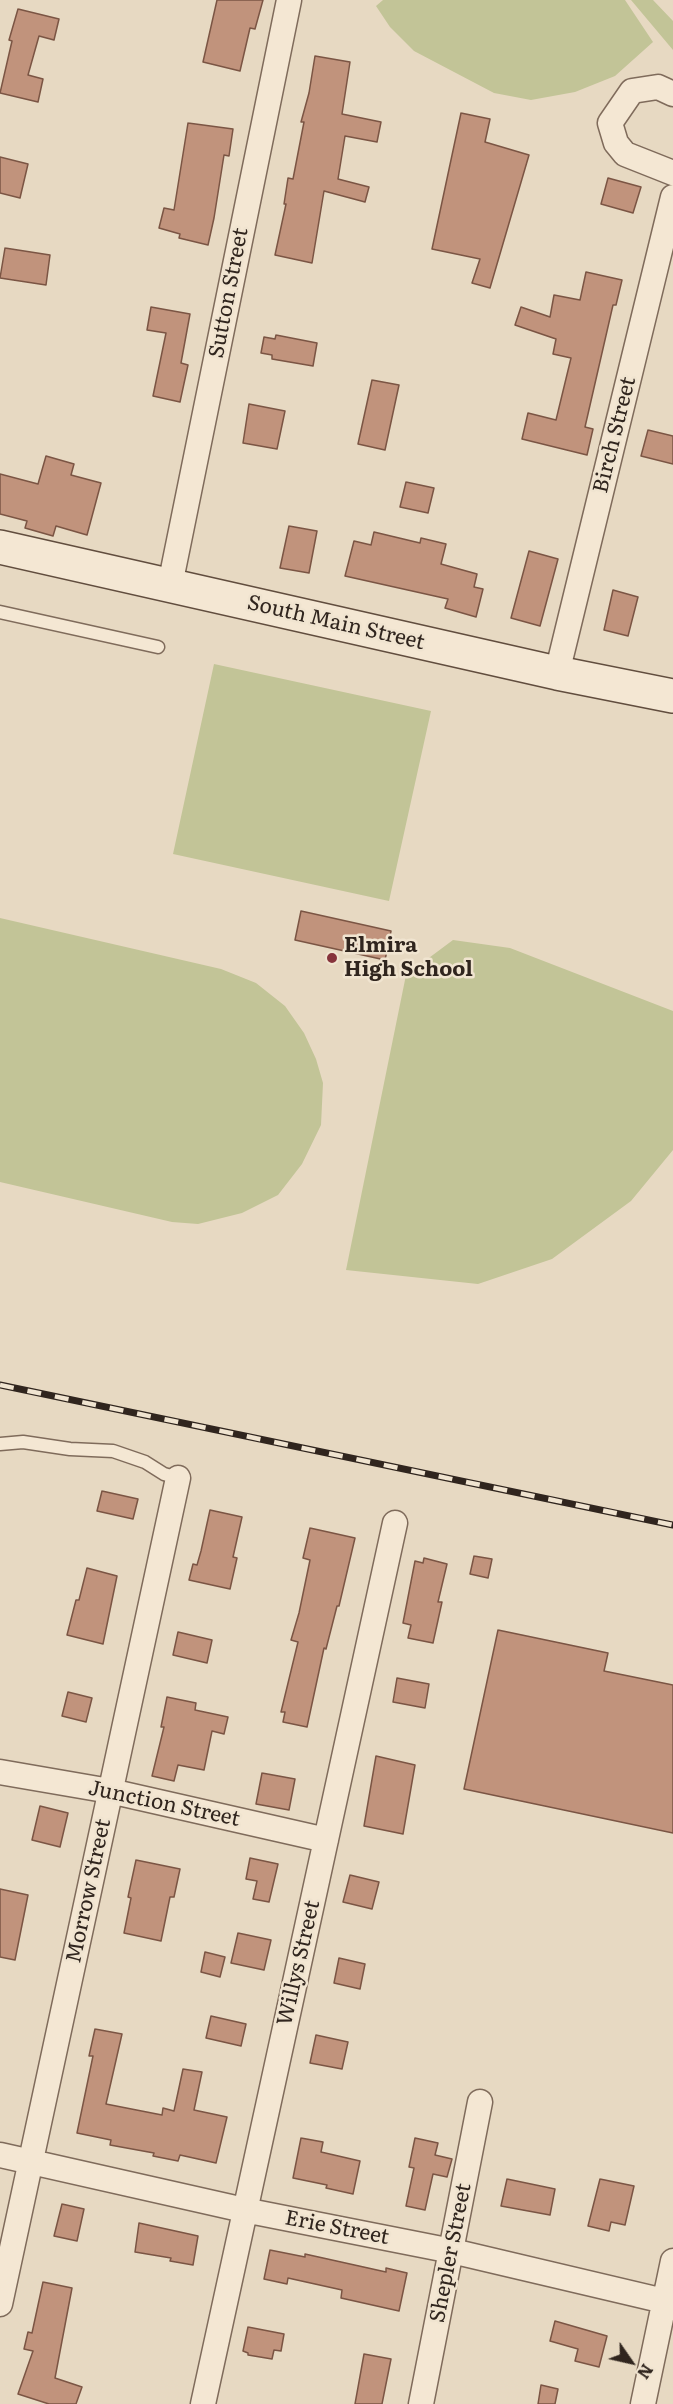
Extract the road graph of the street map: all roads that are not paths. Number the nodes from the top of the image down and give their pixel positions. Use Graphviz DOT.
graph roads {
  1 [pos="289,0"];
  2 [pos="673,94"];
  3 [pos="673,172"];
  4 [pos="673,197"];
  5 [pos="0,547"];
  6 [pos="170,585"];
  7 [pos="0,612"];
  8 [pos="158,647"];
  9 [pos="557,673"];
  10 [pos="673,696"];
  11 [pos="0,1444"];
  12 [pos="178,1478"];
  13 [pos="396,1523"];
  14 [pos="0,1772"];
  15 [pos="110,1791"];
  16 [pos="326,1840"];
  17 [pos="480,2102"];
  18 [pos="0,2155"];
  19 [pos="31,2162"];
  20 [pos="244,2210"];
  21 [pos="452,2251"];
  22 [pos="673,2261"];
  23 [pos="669,2302"];
  24 [pos="0,2304"];
  25 [pos="202,2404"];
  26 [pos="421,2404"];
  27 [pos="643,2404"];
  1 -- 6 [label="street, Sutton Street"];
  2 -- 3 [label="street"];
  4 -- 9 [label="street, Birch Street"];
  5 -- 6 [label="street, South Main Street"];
  6 -- 9 [label="street, South Main Street"];
  7 -- 8 [label="lane"];
  9 -- 10 [label="street, South Main Street"];
  11 -- 12 [label="lane"];
  12 -- 15 [label="street, Morrow Street"];
  13 -- 16 [label="street, Willys Street"];
  14 -- 15 [label="street, Junction Street"];
  15 -- 16 [label="street, Junction Street"];
  15 -- 19 [label="street, Morrow Street"];
  16 -- 20 [label="street, Willys Street"];
  17 -- 21 [label="street, Shepler Street"];
  18 -- 19 [label="street, Erie Street"];
  19 -- 20 [label="street, Erie Street"];
  19 -- 24 [label="street, Morrow Street"];
  20 -- 21 [label="street, Erie Street"];
  20 -- 25 [label="street, Willys Street"];
  21 -- 23 [label="street, Erie Street"];
  21 -- 26 [label="street, Shepler Street"];
  22 -- 23 [label="street"];
  23 -- 27 [label="street"];
}
